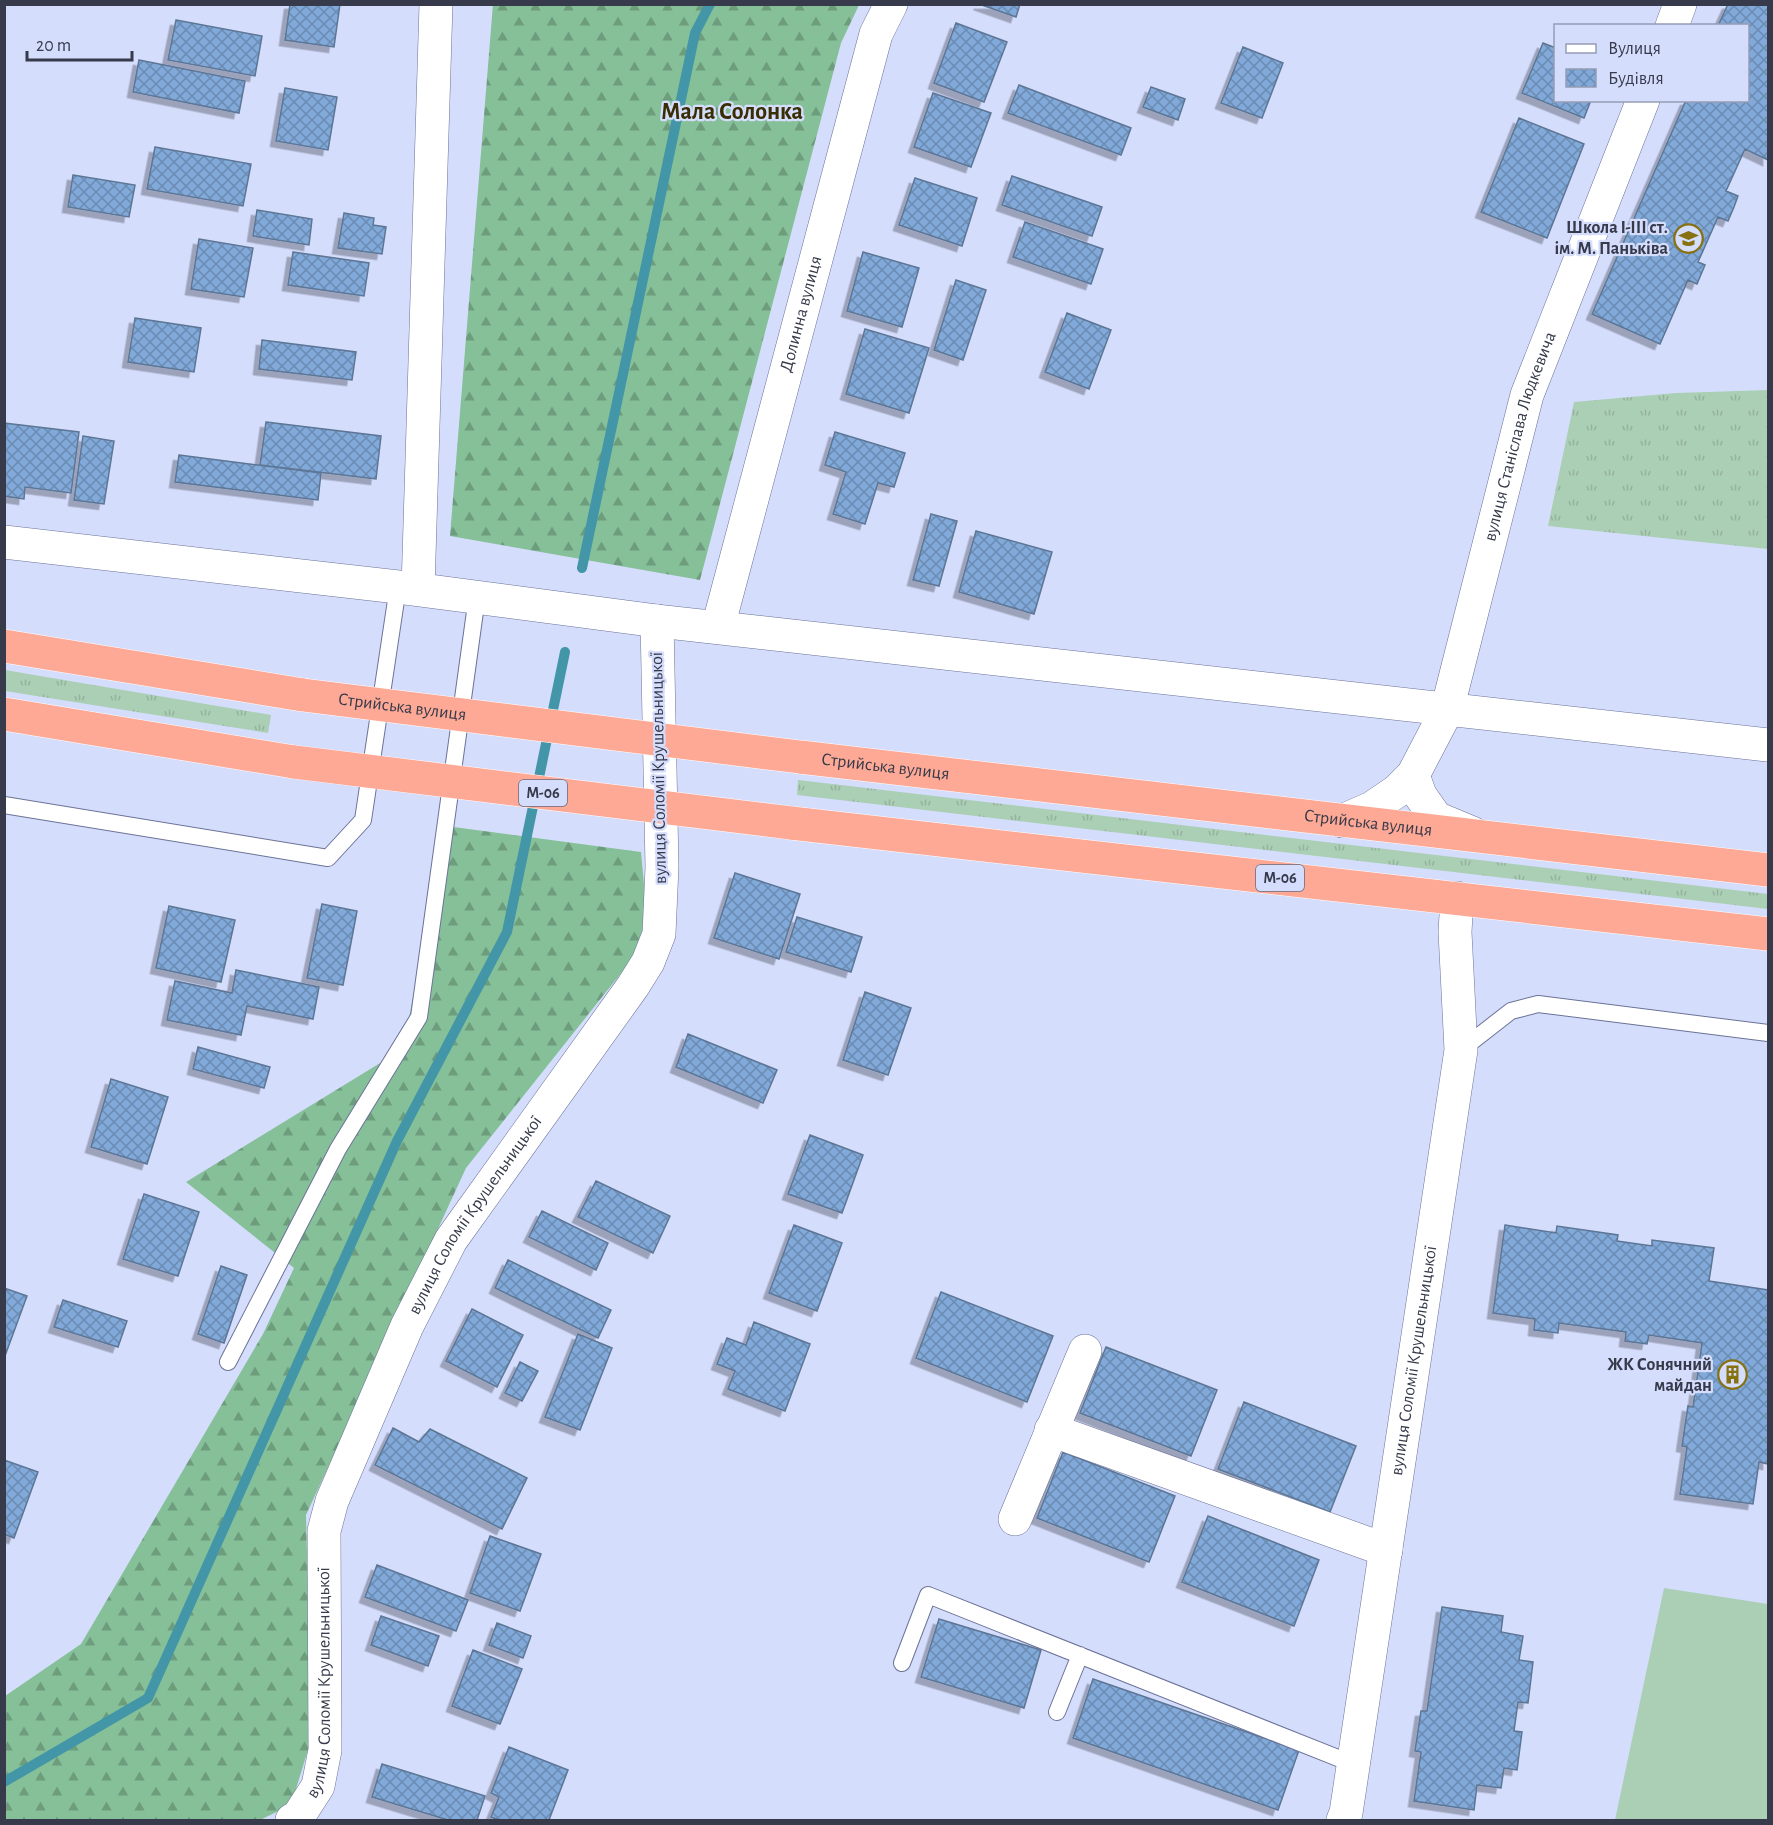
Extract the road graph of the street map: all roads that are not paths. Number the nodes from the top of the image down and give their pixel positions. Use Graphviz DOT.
graph roads {
  1 [pos="436,4"];
  2 [pos="891,4"];
  3 [pos="1680,4"];
  4 [pos="1673,24"];
  5 [pos="1642,102"];
  6 [pos="4,542"];
  7 [pos="408,588"];
  8 [pos="477,597"];
  9 [pos="657,621"];
  10 [pos="718,627"];
  11 [pos="4,646"];
  12 [pos="1447,710"];
  13 [pos="4,714"];
  14 [pos="1768,745"];
  15 [pos="1413,775"];
  16 [pos="4,805"];
  17 [pos="1342,820"];
  18 [pos="1481,837"];
  19 [pos="1768,870"];
  20 [pos="1458,898"];
  21 [pos="1768,934"];
  22 [pos="1768,1033"];
  23 [pos="1461,1050"];
  24 [pos="1085,1351"];
  25 [pos="228,1362"];
  26 [pos="1051,1430"];
  27 [pos="1015,1519"];
  28 [pos="1386,1550"];
  29 [pos="1080,1655"];
  30 [pos="902,1663"];
  31 [pos="1058,1712"];
  32 [pos="1353,1764"];
  33 [pos="1347,1818"];
  34 [pos="292,1821"];
  1 -- 7 [label="street"];
  2 -- 10 [label="street, Долинна вулиця"];
  3 -- 4 [label="street"];
  5 -- 12 [label="street, вулиця Станіслава Людкевича"];
  6 -- 7 [label="street"];
  7 -- 8 [label="street"];
  7 -- 16 [label="lane"];
  8 -- 9 [label="street"];
  8 -- 25 [label="lane"];
  9 -- 10 [label="street"];
  9 -- 34 [label="street, вулиця Соломії Крушельницької"];
  10 -- 12 [label="street"];
  11 -- 17 [label="highway, Стрийська вулиця, bridge"];
  12 -- 14 [label="street"];
  12 -- 15 [label="street, вулиця Станіслава Людкевича"];
  13 -- 20 [label="highway, М-06, bridge"];
  15 -- 17 [label="street, вулиця Станіслава Людкевича"];
  15 -- 18 [label="street"];
  17 -- 18 [label="highway, Стрийська вулиця"];
  18 -- 19 [label="highway, Стрийська вулиця"];
  20 -- 21 [label="highway, М-06"];
  20 -- 23 [label="street, вулиця Соломії Крушельницької"];
  22 -- 23 [label="lane"];
  23 -- 28 [label="street, вулиця Соломії Крушельницької"];
  24 -- 26 [label="street"];
  26 -- 27 [label="street"];
  26 -- 28 [label="street"];
  28 -- 32 [label="street, вулиця Соломії Крушельницької"];
  29 -- 30 [label="lane"];
  29 -- 31 [label="lane"];
  29 -- 32 [label="lane"];
  32 -- 33 [label="street, вулиця Соломії Крушельницької"];
}
